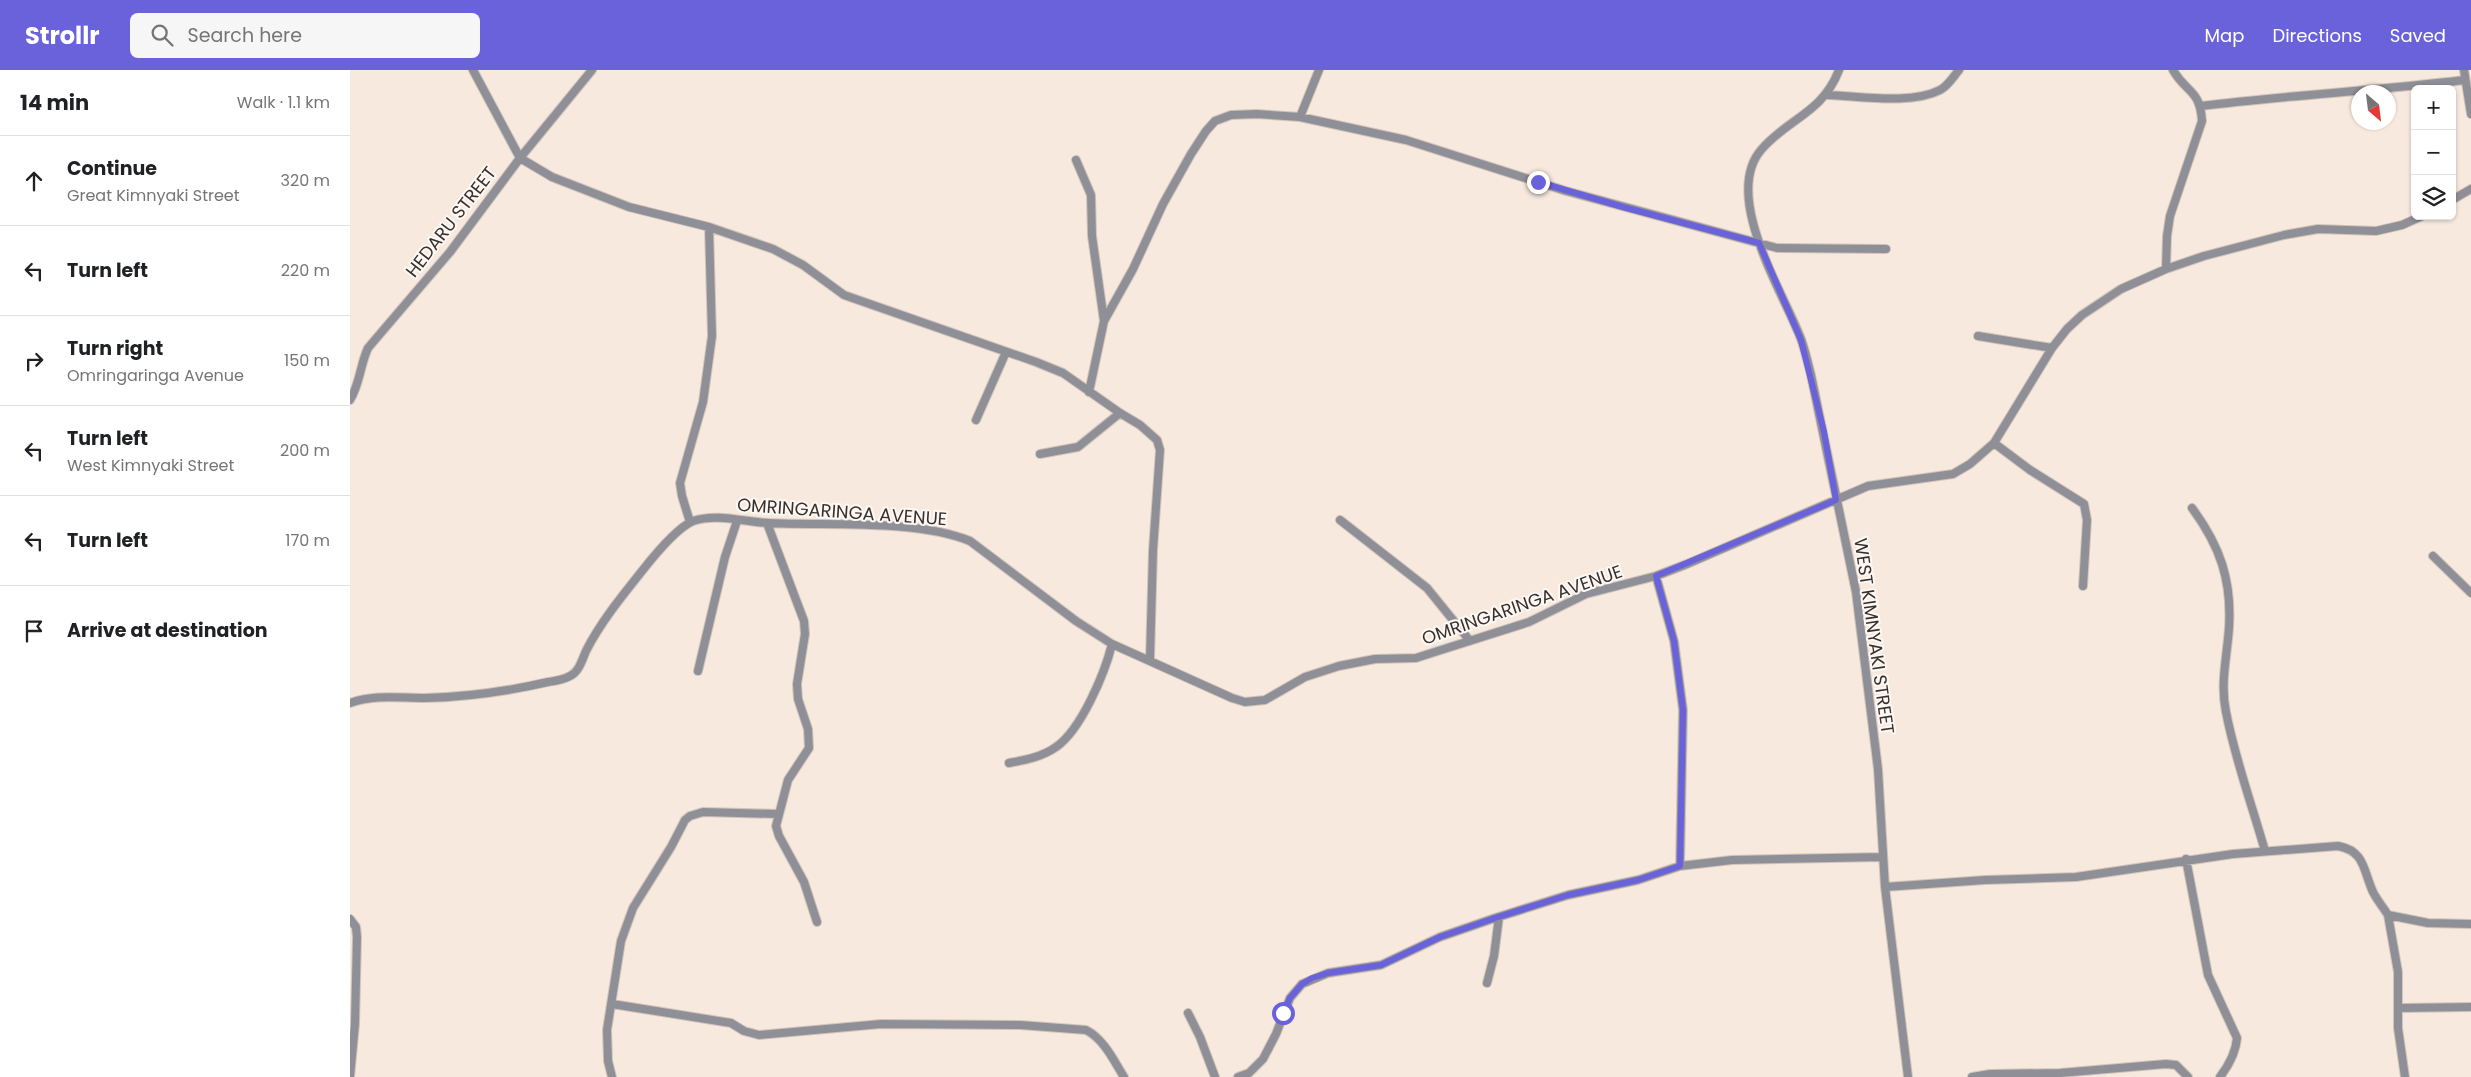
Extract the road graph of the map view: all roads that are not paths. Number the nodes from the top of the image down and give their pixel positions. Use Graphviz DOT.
graph roads {
  1 [pos="473,70"];
  2 [pos="592,70"];
  3 [pos="1319,70"];
  4 [pos="1839,70"];
  5 [pos="1959,70"];
  6 [pos="2173,70"];
  7 [pos="2464,70"];
  8 [pos="2464,80"];
  9 [pos="1826,95"];
  10 [pos="2201,106"];
  11 [pos="2471,114"];
  12 [pos="1300,117"];
  13 [pos="520,158"];
  14 [pos="1076,160"];
  15 [pos="2471,189"];
  16 [pos="2456,198"];
  17 [pos="2413,220"];
  18 [pos="709,227"];
  19 [pos="1759,243"];
  20 [pos="1886,249"];
  21 [pos="2166,269"];
  22 [pos="1104,321"];
  23 [pos="1978,336"];
  24 [pos="2052,348"];
  25 [pos="1006,352"];
  26 [pos="1089,392"];
  27 [pos="350,400"];
  28 [pos="1120,413"];
  29 [pos="976,420"];
  30 [pos="1994,443"];
  31 [pos="1040,454"];
  32 [pos="1836,500"];
  33 [pos="2192,508"];
  34 [pos="1340,520"];
  35 [pos="737,521"];
  36 [pos="690,522"];
  37 [pos="767,523"];
  38 [pos="2433,556"];
  39 [pos="1656,576"];
  40 [pos="2082,586"];
  41 [pos="2471,593"];
  42 [pos="1470,641"];
  43 [pos="1112,644"];
  44 [pos="1150,659"];
  45 [pos="698,671"];
  46 [pos="350,703"];
  47 [pos="1008,763"];
  48 [pos="778,814"];
  49 [pos="2265,851"];
  50 [pos="1883,858"];
  51 [pos="2186,859"];
  52 [pos="1680,866"];
  53 [pos="1885,888"];
  54 [pos="2388,915"];
  55 [pos="1498,917"];
  56 [pos="350,919"];
  57 [pos="817,922"];
  58 [pos="2471,924"];
  59 [pos="1487,983"];
  60 [pos="612,1004"];
  61 [pos="2471,1007"];
  62 [pos="2399,1008"];
  63 [pos="1188,1014"];
  64 [pos="350,1077"];
  65 [pos="612,1077"];
  66 [pos="1124,1077"];
  67 [pos="1215,1077"];
  68 [pos="1238,1077"];
  69 [pos="1908,1077"];
  70 [pos="1972,1077"];
  71 [pos="2188,1077"];
  72 [pos="2220,1077"];
  73 [pos="2405,1077"];
  1 -- 13 [label="street"];
  2 -- 13 [label="street, HEDARU STREET"];
  3 -- 12 [label="street"];
  4 -- 9 [label="street, WEST KIMNYAKI STREET"];
  5 -- 9 [label="street"];
  6 -- 10 [label="street"];
  7 -- 8 [label="street"];
  8 -- 10 [label="street"];
  8 -- 11 [label="street"];
  9 -- 19 [label="street, WEST KIMNYAKI STREET"];
  10 -- 21 [label="street"];
  12 -- 19 [label="street"];
  12 -- 22 [label="street"];
  13 -- 18 [label="street"];
  13 -- 27 [label="street, HEDARU STREET"];
  14 -- 22 [label="street"];
  15 -- 16 [label="street"];
  17 -- 21 [label="street, OMRINGARINGA AVENUE"];
  18 -- 25 [label="street"];
  18 -- 36 [label="street"];
  19 -- 20 [label="street"];
  19 -- 32 [label="street, WEST KIMNYAKI STREET"];
  21 -- 24 [label="street, OMRINGARINGA AVENUE"];
  22 -- 26 [label="street"];
  23 -- 24 [label="street"];
  24 -- 30 [label="street, OMRINGARINGA AVENUE"];
  25 -- 26 [label="street"];
  25 -- 29 [label="street"];
  26 -- 28 [label="street"];
  28 -- 31 [label="street"];
  28 -- 44 [label="street"];
  30 -- 32 [label="street, OMRINGARINGA AVENUE"];
  30 -- 40 [label="street"];
  32 -- 39 [label="street, OMRINGARINGA AVENUE"];
  32 -- 50 [label="street, WEST KIMNYAKI STREET"];
  33 -- 49 [label="street"];
  34 -- 42 [label="street"];
  35 -- 36 [label="street, OMRINGARINGA AVENUE"];
  35 -- 37 [label="street, OMRINGARINGA AVENUE"];
  35 -- 45 [label="street"];
  36 -- 46 [label="street"];
  37 -- 43 [label="street, OMRINGARINGA AVENUE"];
  37 -- 48 [label="street"];
  38 -- 41 [label="street"];
  39 -- 42 [label="street, OMRINGARINGA AVENUE"];
  39 -- 52 [label="street"];
  42 -- 44 [label="street, OMRINGARINGA AVENUE"];
  43 -- 44 [label="street, OMRINGARINGA AVENUE"];
  43 -- 47 [label="street"];
  48 -- 57 [label="street"];
  48 -- 60 [label="street"];
  49 -- 51 [label="street"];
  49 -- 54 [label="street"];
  50 -- 52 [label="street"];
  50 -- 53 [label="street, WEST KIMNYAKI STREET"];
  51 -- 53 [label="street"];
  51 -- 72 [label="street"];
  52 -- 55 [label="street"];
  53 -- 69 [label="street, WEST KIMNYAKI STREET"];
  54 -- 58 [label="street"];
  54 -- 62 [label="street"];
  55 -- 59 [label="street"];
  55 -- 68 [label="street"];
  56 -- 64 [label="street"];
  60 -- 65 [label="street"];
  60 -- 66 [label="street"];
  61 -- 62 [label="street"];
  62 -- 73 [label="street"];
  63 -- 67 [label="street"];
  70 -- 71 [label="street"];
}
